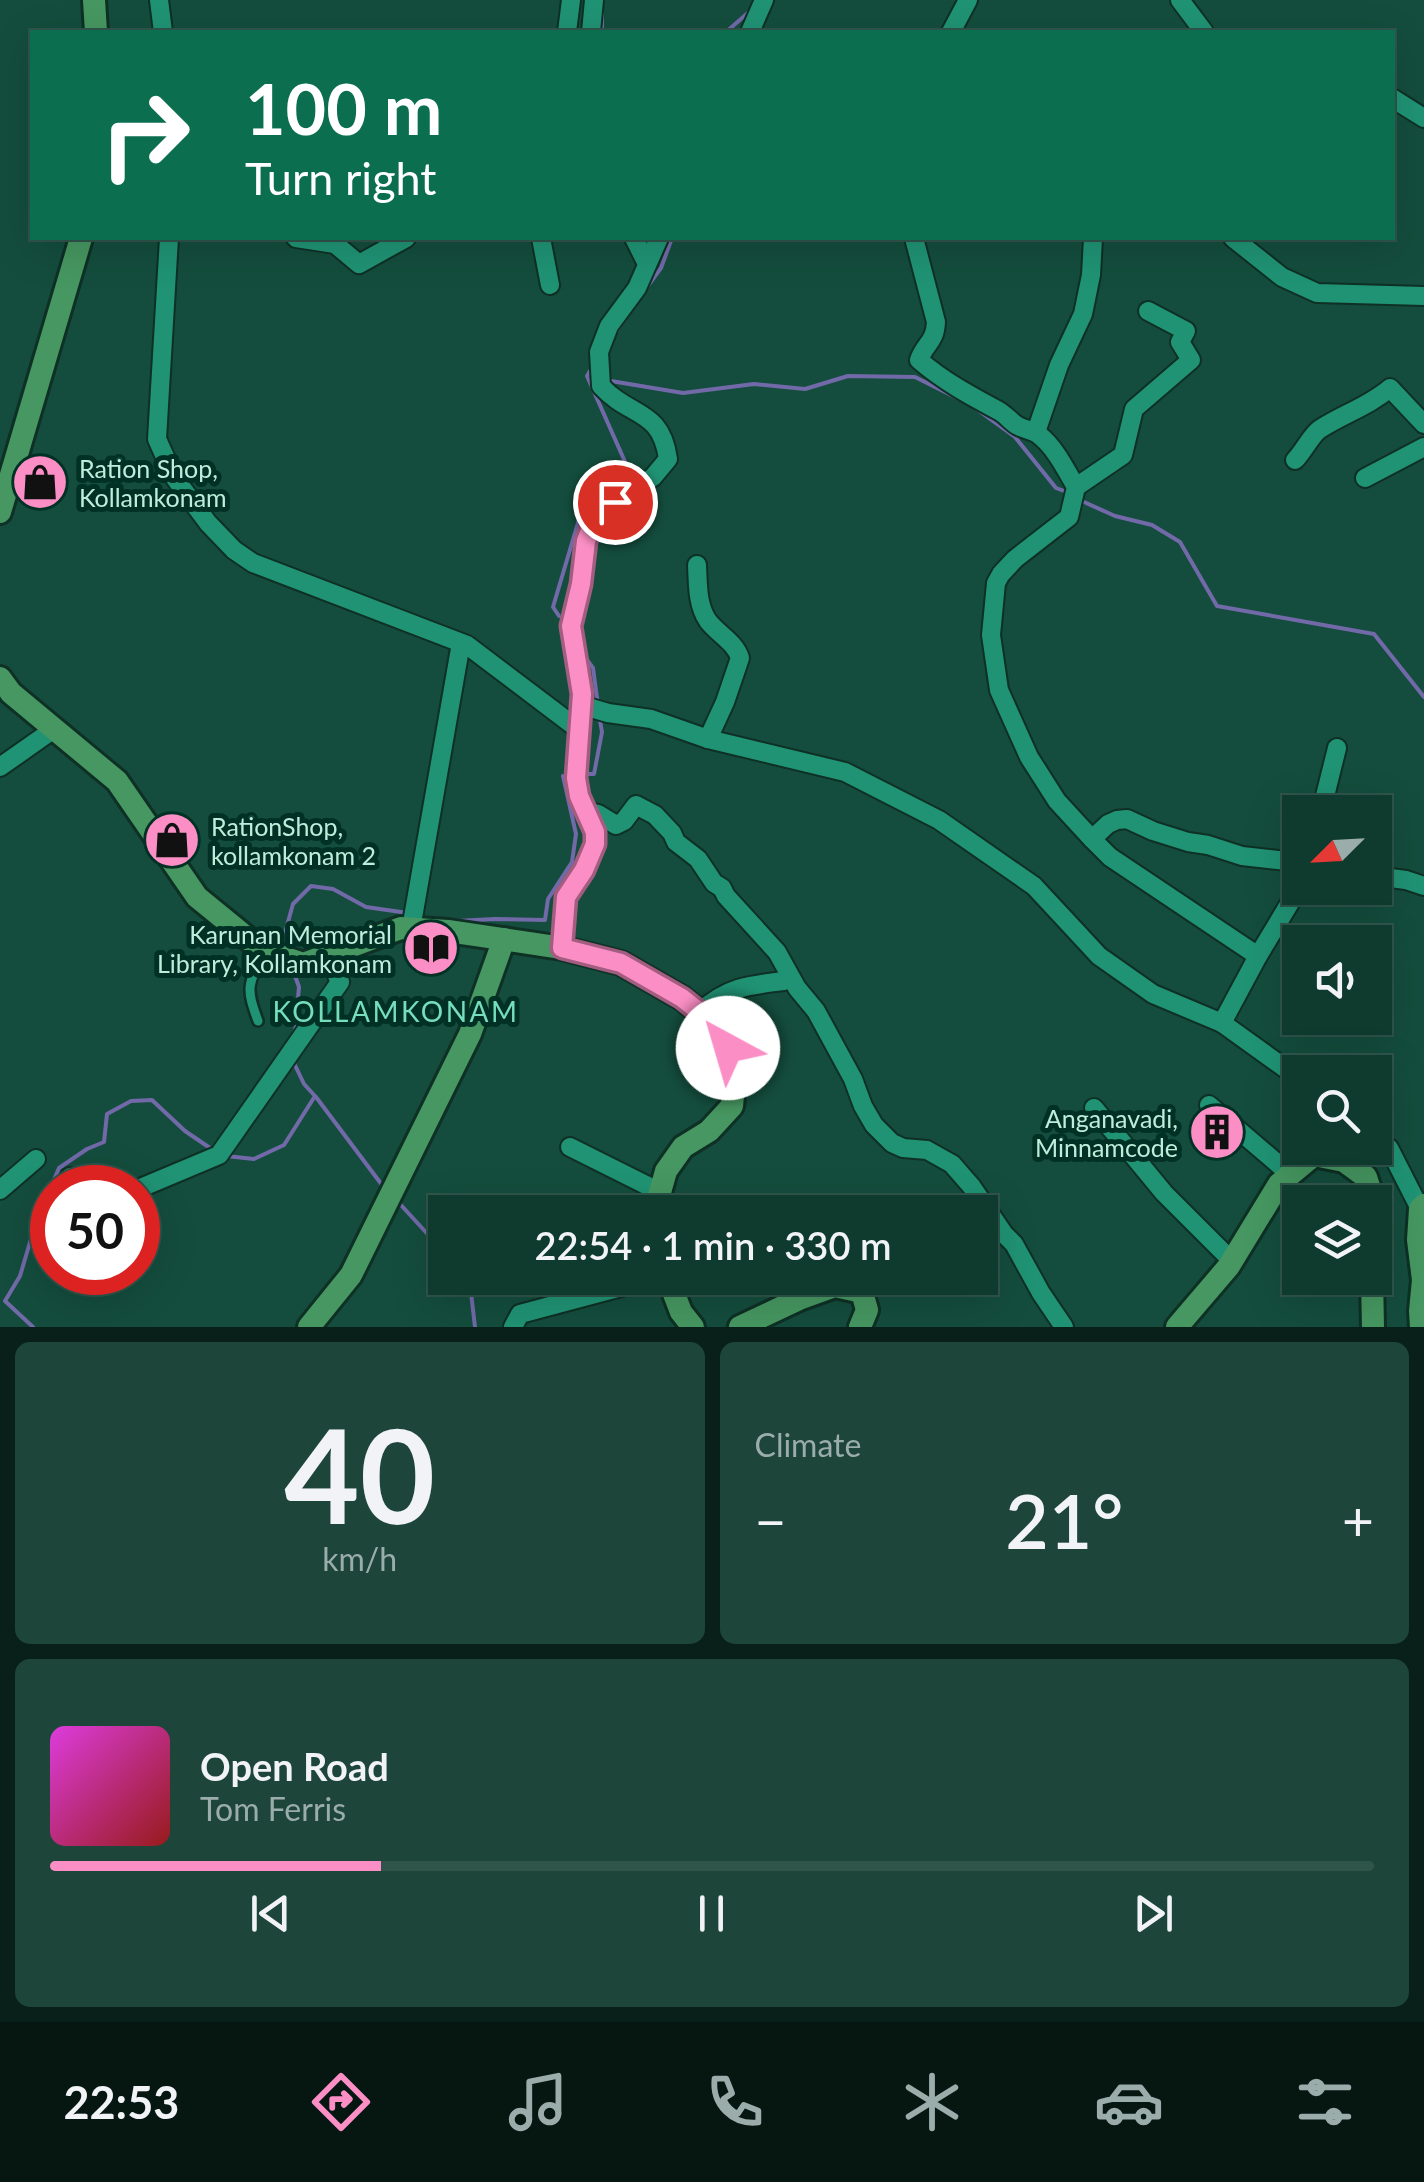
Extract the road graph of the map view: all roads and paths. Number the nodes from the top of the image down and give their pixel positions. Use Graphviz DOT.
graph roads {
  1 [pos="94,0"];
  2 [pos="159,0"];
  3 [pos="571,0"];
  4 [pos="594,0"];
  5 [pos="764,0"];
  6 [pos="968,0"];
  7 [pos="1180,0"];
  8 [pos="96,30"];
  9 [pos="163,30"];
  10 [pos="567,30"];
  11 [pos="590,30"];
  12 [pos="751,30"];
  13 [pos="952,30"];
  14 [pos="1202,30"];
  15 [pos="1395,100"];
  16 [pos="1424,118"];
  17 [pos="79,240"];
  18 [pos="169,240"];
  19 [pos="309,240"];
  20 [pos="402,240"];
  21 [pos="541,240"];
  22 [pos="635,240"];
  23 [pos="658,240"];
  24 [pos="915,240"];
  25 [pos="1094,240"];
  26 [pos="1236,240"];
  27 [pos="647,264"];
  28 [pos="550,285"];
  29 [pos="1424,296"];
  30 [pos="1148,311"];
  31 [pos="1424,424"];
  32 [pos="1036,432"];
  33 [pos="1424,447"];
  34 [pos="1295,460"];
  35 [pos="1365,478"];
  36 [pos="1076,486"];
  37 [pos="0,512"];
  38 [pos="696,565"];
  39 [pos="460,643"];
  40 [pos="0,678"];
  41 [pos="585,706"];
  42 [pos="54,729"];
  43 [pos="578,729"];
  44 [pos="708,739"];
  45 [pos="1337,748"];
  46 [pos="0,767"];
  47 [pos="1325,795"];
  48 [pos="586,812"];
  49 [pos="1092,839"];
  50 [pos="1282,860"];
  51 [pos="1392,878"];
  52 [pos="1424,886"];
  53 [pos="1289,905"];
  54 [pos="413,919"];
  55 [pos="504,939"];
  56 [pos="562,948"];
  57 [pos="266,951"];
  58 [pos="328,956"];
  59 [pos="1258,956"];
  60 [pos="784,981"];
  61 [pos="700,1012"];
  62 [pos="258,1022"];
  63 [pos="1222,1023"];
  64 [pos="1282,1067"];
  65 [pos="1208,1105"];
  66 [pos="1094,1108"];
  67 [pos="570,1147"];
  68 [pos="1392,1153"];
  69 [pos="36,1159"];
  70 [pos="1302,1165"];
  71 [pos="1350,1165"];
  72 [pos="1291,1174"];
  73 [pos="160,1180"];
  74 [pos="1369,1185"];
  75 [pos="0,1190"];
  76 [pos="648,1195"];
  77 [pos="661,1195"];
  78 [pos="1422,1207"];
  79 [pos="1232,1261"];
  80 [pos="591,1295"];
  81 [pos="674,1295"];
  82 [pos="1372,1295"];
  83 [pos="1421,1315"];
  84 [pos="309,1327"];
  85 [pos="514,1327"];
  86 [pos="692,1327"];
  87 [pos="740,1327"];
  88 [pos="860,1327"];
  89 [pos="1064,1327"];
  90 [pos="1177,1327"];
  91 [pos="1373,1327"];
  1 -- 8 [label="main road"];
  2 -- 9 [label="street"];
  3 -- 10 [label="street"];
  4 -- 11 [label="street"];
  5 -- 12 [label="street"];
  6 -- 13 [label="street"];
  7 -- 14 [label="street"];
  15 -- 16 [label="street"];
  17 -- 37 [label="main road"];
  18 -- 39 [label="street"];
  19 -- 20 [label="street"];
  21 -- 28 [label="street"];
  22 -- 27 [label="street"];
  23 -- 27 [label="street"];
  24 -- 32 [label="street"];
  25 -- 32 [label="street"];
  26 -- 29 [label="street"];
  27 -- 41 [label="street"];
  30 -- 36 [label="street"];
  31 -- 34 [label="street"];
  32 -- 36 [label="street"];
  33 -- 35 [label="street"];
  36 -- 49 [label="street"];
  38 -- 44 [label="street"];
  39 -- 43 [label="street"];
  39 -- 54 [label="street"];
  40 -- 42 [label="main road"];
  41 -- 43 [label="street"];
  41 -- 44 [label="street"];
  42 -- 46 [label="street"];
  42 -- 57 [label="main road"];
  43 -- 48 [label="street"];
  44 -- 63 [label="street"];
  45 -- 47 [label="street"];
  48 -- 56 [label="street"];
  48 -- 89 [label="street"];
  49 -- 50 [label="street"];
  49 -- 59 [label="street"];
  51 -- 52 [label="street"];
  53 -- 59 [label="street"];
  54 -- 55 [label="main road"];
  54 -- 58 [label="main road"];
  55 -- 56 [label="main road"];
  55 -- 84 [label="main road"];
  56 -- 61 [label="main road"];
  57 -- 58 [label="main road"];
  57 -- 62 [label="lane"];
  58 -- 73 [label="street"];
  59 -- 63 [label="street"];
  60 -- 61 [label="street"];
  61 -- 77 [label="main road"];
  63 -- 64 [label="street"];
  65 -- 72 [label="street"];
  66 -- 79 [label="street"];
  67 -- 76 [label="street"];
  68 -- 78 [label="street"];
  69 -- 75 [label="street"];
  70 -- 72 [label="main road"];
  71 -- 74 [label="main road"];
  72 -- 79 [label="main road"];
  78 -- 83 [label="main road"];
  79 -- 90 [label="main road"];
  80 -- 85 [label="street"];
  81 -- 86 [label="main road"];
  82 -- 91 [label="main road"];
  87 -- 88 [label="main road"];
}
